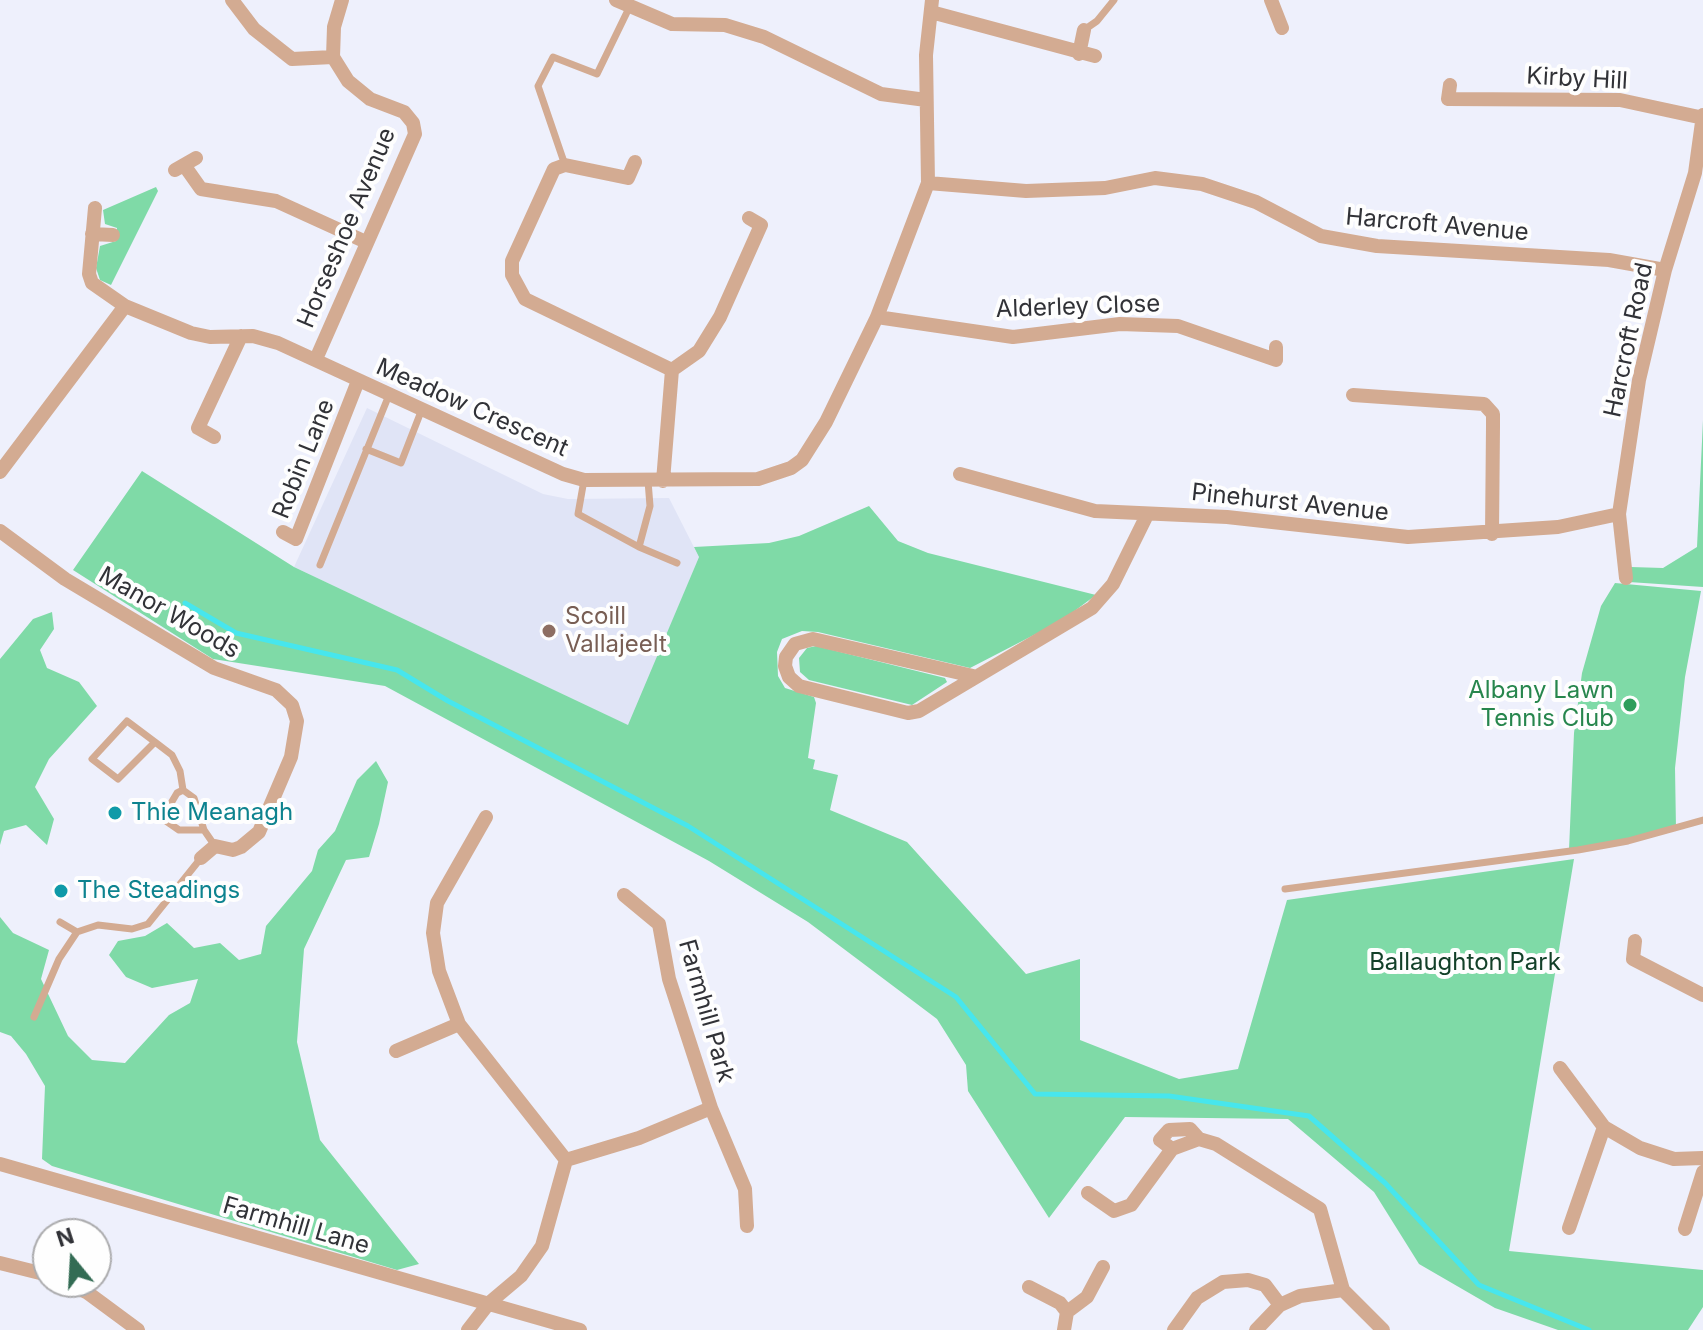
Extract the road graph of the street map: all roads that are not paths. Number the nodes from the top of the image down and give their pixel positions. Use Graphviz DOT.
graph roads {
  1 [pos="232,0"];
  2 [pos="342,0"];
  3 [pos="616,0"];
  4 [pos="1114,0"];
  5 [pos="1271,0"];
  6 [pos="630,6"];
  7 [pos="931,6"];
  8 [pos="1282,28"];
  9 [pos="1084,30"];
  10 [pos="1079,54"];
  11 [pos="1095,56"];
  12 [pos="333,57"];
  13 [pos="1448,98"];
  14 [pos="926,100"];
  15 [pos="1703,116"];
  16 [pos="635,162"];
  17 [pos="185,165"];
  18 [pos="565,165"];
  19 [pos="928,183"];
  20 [pos="95,208"];
  21 [pos="749,218"];
  22 [pos="92,234"];
  23 [pos="113,235"];
  24 [pos="366,242"];
  25 [pos="1665,270"];
  26 [pos="125,306"];
  27 [pos="877,317"];
  28 [pos="241,336"];
  29 [pos="316,359"];
  30 [pos="1276,360"];
  31 [pos="672,370"];
  32 [pos="358,381"];
  33 [pos="389,395"];
  34 [pos="1353,395"];
  35 [pos="422,409"];
  36 [pos="182,422"];
  37 [pos="198,428"];
  38 [pos="214,437"];
  39 [pos="366,449"];
  40 [pos="0,472"];
  41 [pos="960,474"];
  42 [pos="584,480"];
  43 [pos="655,481"];
  44 [pos="1619,514"];
  45 [pos="1147,515"];
  46 [pos="0,531"];
  47 [pos="283,532"];
  48 [pos="1492,534"];
  49 [pos="639,547"];
  50 [pos="677,563"];
  51 [pos="320,565"];
  52 [pos="1626,578"];
  53 [pos="973,676"];
  54 [pos="155,742"];
  55 [pos="183,790"];
  56 [pos="486,817"];
  57 [pos="1703,820"];
  58 [pos="204,830"];
  59 [pos="215,846"];
  60 [pos="201,858"];
  61 [pos="1285,889"];
  62 [pos="624,895"];
  63 [pos="60,922"];
  64 [pos="77,932"];
  65 [pos="1635,941"];
  66 [pos="1703,995"];
  67 [pos="34,1017"];
  68 [pos="459,1024"];
  69 [pos="396,1051"];
  70 [pos="1560,1068"];
  71 [pos="711,1108"];
  72 [pos="1604,1127"];
  73 [pos="1703,1158"];
  74 [pos="566,1160"];
  75 [pos="0,1164"];
  76 [pos="1703,1172"];
  77 [pos="1088,1193"];
  78 [pos="747,1226"];
  79 [pos="1569,1228"];
  80 [pos="1685,1229"];
  81 [pos="0,1263"];
  82 [pos="1103,1267"];
  83 [pos="32,1271"];
  84 [pos="1029,1287"];
  85 [pos="1343,1290"];
  86 [pos="95,1298"];
  87 [pos="489,1303"];
  88 [pos="1280,1305"];
  89 [pos="1067,1312"];
  90 [pos="138,1330"];
  91 [pos="468,1330"];
  92 [pos="580,1330"];
  93 [pos="1064,1330"];
  94 [pos="1174,1330"];
  95 [pos="1256,1330"];
  96 [pos="1383,1330"];
  1 -- 12 [label="street"];
  2 -- 12 [label="street"];
  3 -- 6 [label="street"];
  4 -- 9 [label="lane"];
  5 -- 8 [label="street"];
  6 -- 14 [label="street"];
  6 -- 18 [label="lane"];
  7 -- 10 [label="street"];
  7 -- 14 [label="street, Meadow Crescent"];
  9 -- 10 [label="street"];
  10 -- 11 [label="street"];
  12 -- 24 [label="street, Horseshoe Avenue"];
  13 -- 15 [label="street, Kirby Hill"];
  14 -- 19 [label="street, Meadow Crescent"];
  15 -- 25 [label="street, Harcroft Road"];
  16 -- 18 [label="street"];
  17 -- 24 [label="street"];
  18 -- 31 [label="street"];
  19 -- 25 [label="street, Harcroft Avenue"];
  19 -- 27 [label="street, Meadow Crescent"];
  20 -- 22 [label="street, Meadow Crescent"];
  21 -- 31 [label="street"];
  22 -- 23 [label="street"];
  22 -- 26 [label="street, Meadow Crescent"];
  24 -- 29 [label="street, Horseshoe Avenue"];
  25 -- 44 [label="street, Harcroft Road"];
  26 -- 28 [label="street, Meadow Crescent"];
  26 -- 40 [label="street"];
  27 -- 30 [label="street, Alderley Close"];
  27 -- 43 [label="street, Meadow Crescent"];
  28 -- 29 [label="street, Meadow Crescent"];
  28 -- 37 [label="street"];
  29 -- 32 [label="street, Meadow Crescent"];
  31 -- 43 [label="street"];
  32 -- 33 [label="street, Meadow Crescent"];
  32 -- 47 [label="street, Robin Lane"];
  33 -- 35 [label="street, Meadow Crescent"];
  33 -- 39 [label="lane"];
  34 -- 48 [label="street"];
  35 -- 39 [label="lane"];
  35 -- 42 [label="street, Meadow Crescent"];
  36 -- 37 [label="street"];
  37 -- 38 [label="street"];
  39 -- 51 [label="lane"];
  41 -- 45 [label="street, Pinehurst Avenue"];
  42 -- 43 [label="street, Meadow Crescent"];
  42 -- 49 [label="lane"];
  43 -- 49 [label="lane"];
  44 -- 48 [label="street, Pinehurst Avenue"];
  44 -- 52 [label="street, Harcroft Road"];
  45 -- 48 [label="street, Pinehurst Avenue"];
  45 -- 53 [label="street"];
  46 -- 59 [label="street, Manor Woods"];
  49 -- 50 [label="lane"];
  53 -- 53 [label="street"];
  54 -- 54 [label="lane"];
  54 -- 55 [label="lane"];
  55 -- 58 [label="lane"];
  55 -- 58 [label="lane"];
  56 -- 68 [label="street"];
  57 -- 61 [label="lane"];
  58 -- 59 [label="lane"];
  59 -- 60 [label="street, Manor Woods"];
  60 -- 64 [label="lane, Manor Woods"];
  62 -- 71 [label="street, Farmhill Park"];
  63 -- 64 [label="lane"];
  64 -- 67 [label="lane"];
  65 -- 66 [label="street"];
  68 -- 69 [label="street"];
  68 -- 74 [label="street"];
  70 -- 72 [label="street"];
  71 -- 74 [label="street, Farmhill Park"];
  71 -- 78 [label="street, Farmhill Park"];
  72 -- 73 [label="street"];
  72 -- 79 [label="street"];
  74 -- 87 [label="street"];
  75 -- 87 [label="street, Farmhill Lane"];
  76 -- 80 [label="street"];
  77 -- 85 [label="street"];
  81 -- 83 [label="street"];
  82 -- 89 [label="street"];
  84 -- 89 [label="street"];
  85 -- 88 [label="street"];
  85 -- 96 [label="street"];
  86 -- 90 [label="street"];
  87 -- 91 [label="street"];
  87 -- 92 [label="street, Farmhill Lane"];
  88 -- 94 [label="street"];
  88 -- 95 [label="street"];
  89 -- 93 [label="street"];
}
